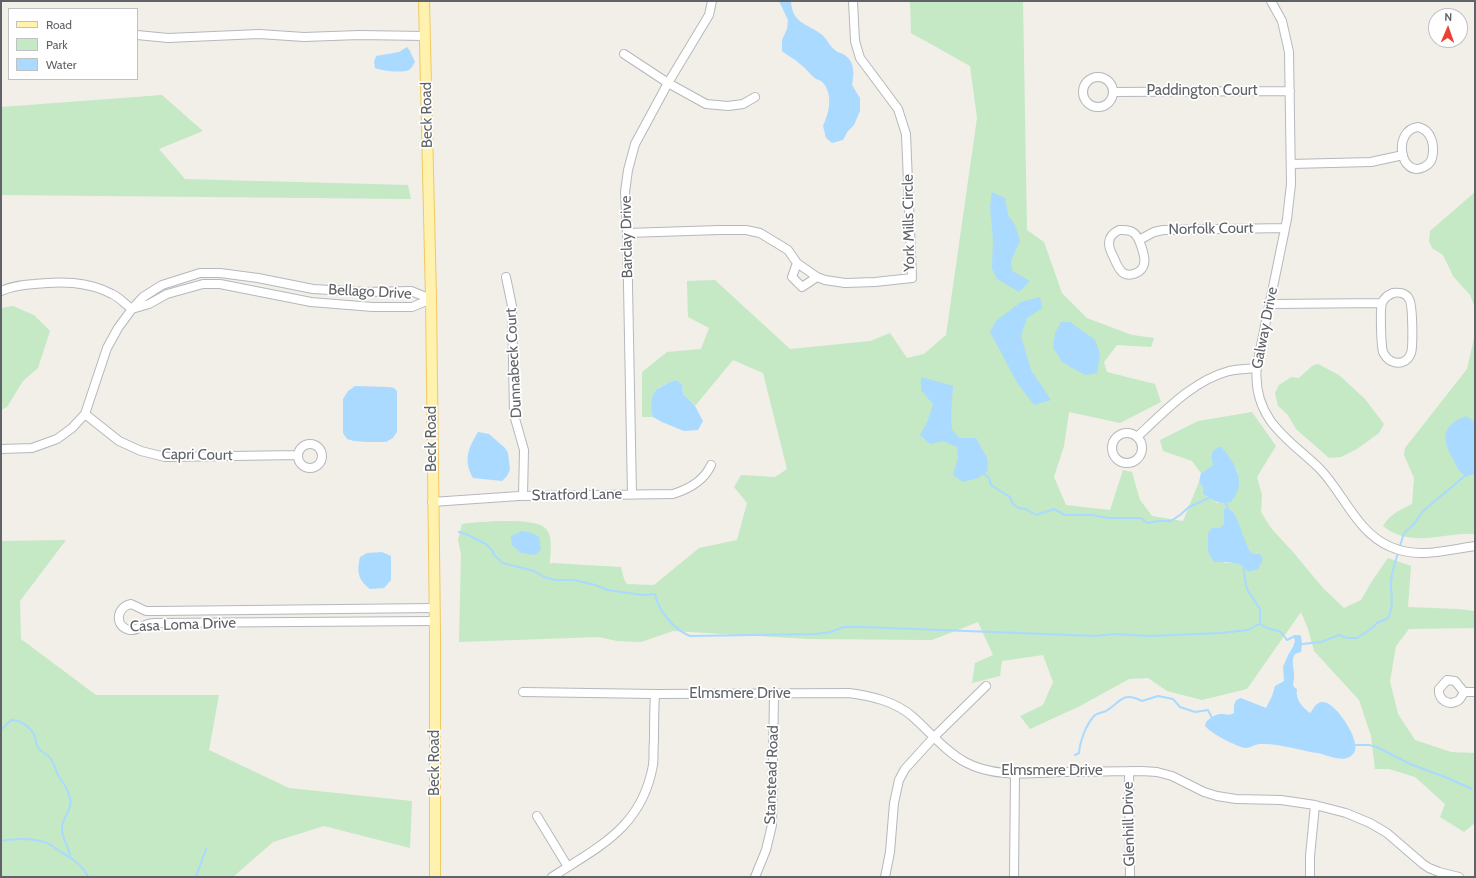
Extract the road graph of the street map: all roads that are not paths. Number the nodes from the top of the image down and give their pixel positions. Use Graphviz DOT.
graph roads {
  1 [pos="424,1"];
  2 [pos="712,1"];
  3 [pos="853,1"];
  4 [pos="1273,2"];
  5 [pos="138,35"];
  6 [pos="425,36"];
  7 [pos="624,54"];
  8 [pos="668,83"];
  9 [pos="1290,91"];
  10 [pos="1113,92"];
  11 [pos="755,97"];
  12 [pos="1403,155"];
  13 [pos="1291,164"];
  14 [pos="1285,228"];
  15 [pos="627,233"];
  16 [pos="1139,240"];
  17 [pos="798,263"];
  18 [pos="506,277"];
  19 [pos="817,277"];
  20 [pos="1,291"];
  21 [pos="431,299"];
  22 [pos="1382,303"];
  23 [pos="1270,304"];
  24 [pos="132,309"];
  25 [pos="1257,368"];
  26 [pos="85,414"];
  27 [pos="1137,437"];
  28 [pos="1,449"];
  29 [pos="298,455"];
  30 [pos="711,465"];
  31 [pos="632,495"];
  32 [pos="523,496"];
  33 [pos="432,502"];
  34 [pos="1475,546"];
  35 [pos="434,608"];
  36 [pos="434,621"];
  37 [pos="986,686"];
  38 [pos="524,692"];
  39 [pos="1464,692"];
  40 [pos="1475,692"];
  41 [pos="655,694"];
  42 [pos="774,694"];
  43 [pos="934,737"];
  44 [pos="1129,771"];
  45 [pos="1015,774"];
  46 [pos="1315,805"];
  47 [pos="537,816"];
  48 [pos="568,867"];
  49 [pos="435,877"];
  50 [pos="552,877"];
  51 [pos="755,877"];
  52 [pos="885,877"];
  53 [pos="1014,877"];
  54 [pos="1130,877"];
  55 [pos="1310,877"];
  56 [pos="1459,877"];
  1 -- 6 [label="main road, Beck Road"];
  2 -- 8 [label="street, Barclay Drive"];
  3 -- 19 [label="street, York Mills Circle"];
  4 -- 9 [label="street, Galway Drive"];
  5 -- 6 [label="street"];
  6 -- 21 [label="main road, Beck Road"];
  7 -- 8 [label="street"];
  8 -- 11 [label="street"];
  8 -- 15 [label="street, Barclay Drive"];
  9 -- 10 [label="street, Paddington Court"];
  9 -- 13 [label="street, Galway Drive"];
  12 -- 12 [label="street"];
  12 -- 13 [label="street"];
  13 -- 14 [label="street, Galway Drive"];
  14 -- 16 [label="street, Norfolk Court"];
  14 -- 23 [label="street, Galway Drive"];
  15 -- 17 [label="street, York Mills Circle"];
  15 -- 31 [label="street, Barclay Drive"];
  16 -- 16 [label="street"];
  17 -- 19 [label="street, York Mills Circle"];
  17 -- 19 [label="street"];
  18 -- 32 [label="street, Dunnabeck Court"];
  20 -- 24 [label="street"];
  21 -- 24 [label="street, Bellago Drive"];
  21 -- 24 [label="street, Bellago Drive"];
  21 -- 33 [label="main road, Beck Road"];
  22 -- 22 [label="street"];
  22 -- 23 [label="street"];
  23 -- 25 [label="street, Galway Drive"];
  24 -- 26 [label="street, Bellago Drive"];
  25 -- 27 [label="street"];
  25 -- 34 [label="street, Galway Drive"];
  26 -- 28 [label="street, Bellago Drive"];
  26 -- 29 [label="street, Capri Court"];
  30 -- 31 [label="street, Stratford Lane"];
  31 -- 32 [label="street, Stratford Lane"];
  32 -- 33 [label="street, Stratford Lane"];
  33 -- 35 [label="main road, Beck Road"];
  35 -- 36 [label="main road, Beck Road"];
  35 -- 36 [label="street, Casa Loma Drive"];
  36 -- 49 [label="main road, Beck Road"];
  37 -- 43 [label="street"];
  38 -- 41 [label="street, Elmsmere Drive"];
  39 -- 40 [label="street"];
  41 -- 42 [label="street, Elmsmere Drive"];
  41 -- 48 [label="street"];
  42 -- 43 [label="street, Elmsmere Drive"];
  42 -- 51 [label="street, Stanstead Road"];
  43 -- 45 [label="street, Elmsmere Drive"];
  43 -- 52 [label="street"];
  44 -- 45 [label="street, Elmsmere Drive"];
  44 -- 46 [label="street, Elmsmere Drive"];
  44 -- 54 [label="street, Glenhill Drive"];
  45 -- 53 [label="street"];
  46 -- 55 [label="street"];
  46 -- 56 [label="street, Elmsmere Drive"];
  47 -- 48 [label="street"];
  48 -- 50 [label="street"];
}
